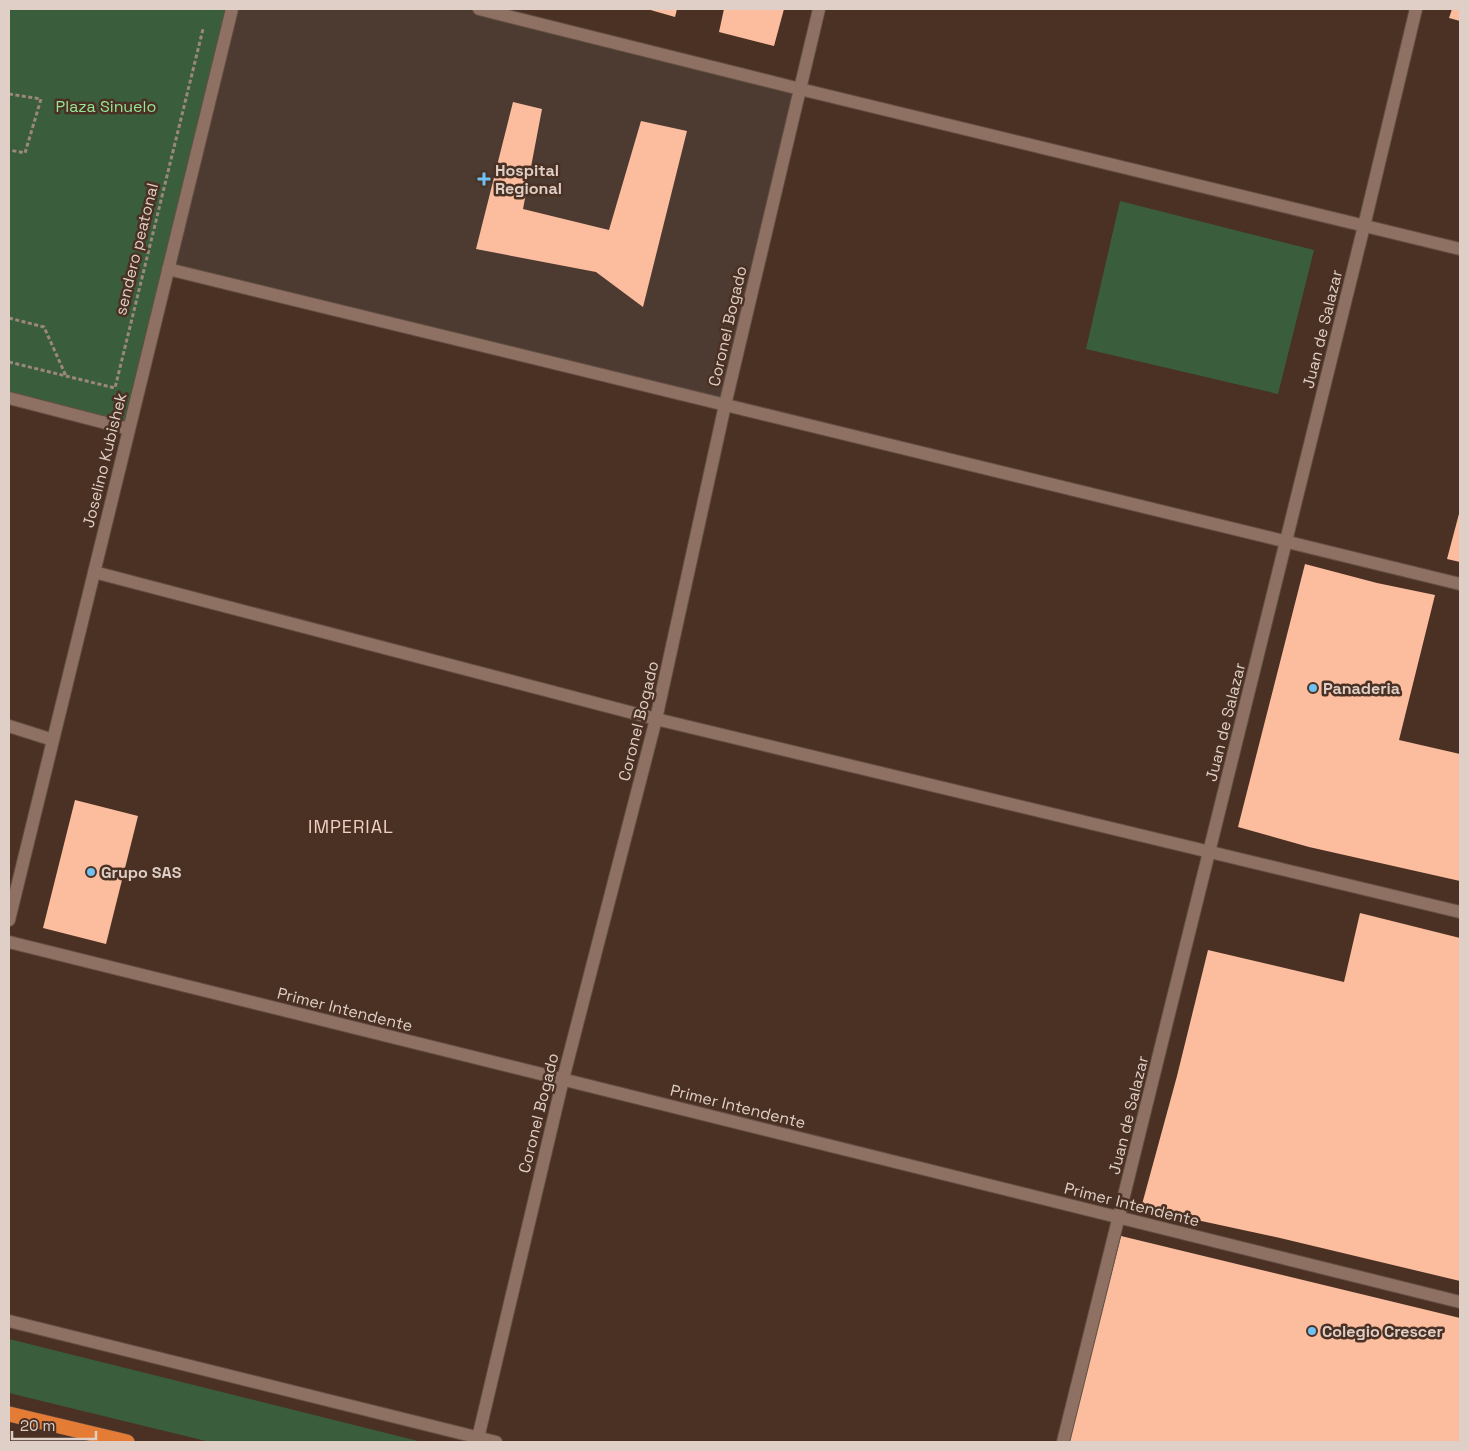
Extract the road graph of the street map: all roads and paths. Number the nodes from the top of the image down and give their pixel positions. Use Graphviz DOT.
graph roads {
  1 [pos="232,9"];
  2 [pos="479,9"];
  3 [pos="819,9"];
  4 [pos="1416,9"];
  5 [pos="204,28"];
  6 [pos="800,89"];
  7 [pos="9,94"];
  8 [pos="9,150"];
  9 [pos="1364,226"];
  10 [pos="1460,249"];
  11 [pos="168,269"];
  12 [pos="9,318"];
  13 [pos="9,362"];
  14 [pos="66,376"];
  15 [pos="9,398"];
  16 [pos="725,404"];
  17 [pos="129,429"];
  18 [pos="1286,541"];
  19 [pos="94,572"];
  20 [pos="1460,584"];
  21 [pos="656,719"];
  22 [pos="9,726"];
  23 [pos="53,740"];
  24 [pos="1210,851"];
  25 [pos="1460,912"];
  26 [pos="9,920"];
  27 [pos="9,942"];
  28 [pos="563,1079"];
  29 [pos="1119,1217"];
  30 [pos="1460,1302"];
  31 [pos="9,1321"];
  32 [pos="9,1414"];
  33 [pos="478,1438"];
  34 [pos="127,1442"];
  35 [pos="496,1442"];
  36 [pos="1063,1442"];
  1 -- 11 [label="street, Joselino Kubishek"];
  2 -- 6 [label="street"];
  3 -- 6 [label="street, Coronel Bogado"];
  4 -- 9 [label="street, Juan de Salazar"];
  5 -- 14 [label="path, sendero peatonal"];
  6 -- 9 [label="street"];
  6 -- 16 [label="street, Coronel Bogado"];
  7 -- 8 [label="path"];
  9 -- 10 [label="street"];
  9 -- 18 [label="street, Juan de Salazar"];
  11 -- 16 [label="street"];
  11 -- 17 [label="street, Joselino Kubishek"];
  12 -- 14 [label="path"];
  13 -- 14 [label="path, sendero peatonal"];
  15 -- 17 [label="street"];
  16 -- 18 [label="street"];
  16 -- 21 [label="street, Coronel Bogado"];
  17 -- 19 [label="street, Joselino Kubishek"];
  18 -- 20 [label="street"];
  18 -- 24 [label="street, Juan de Salazar"];
  19 -- 21 [label="street"];
  19 -- 23 [label="street, Joselino Kubishek"];
  21 -- 24 [label="street"];
  21 -- 28 [label="street, Coronel Bogado"];
  22 -- 23 [label="street"];
  23 -- 26 [label="street, Joselino Kubishek"];
  24 -- 25 [label="street"];
  24 -- 29 [label="street, Juan de Salazar"];
  27 -- 28 [label="street, Primer Intendente"];
  28 -- 29 [label="street, Primer Intendente"];
  28 -- 33 [label="street, Coronel Bogado"];
  29 -- 30 [label="street, Primer Intendente"];
  29 -- 36 [label="street, Juan de Salazar"];
  31 -- 33 [label="street"];
  32 -- 34 [label="highway"];
  33 -- 35 [label="street"];
}
